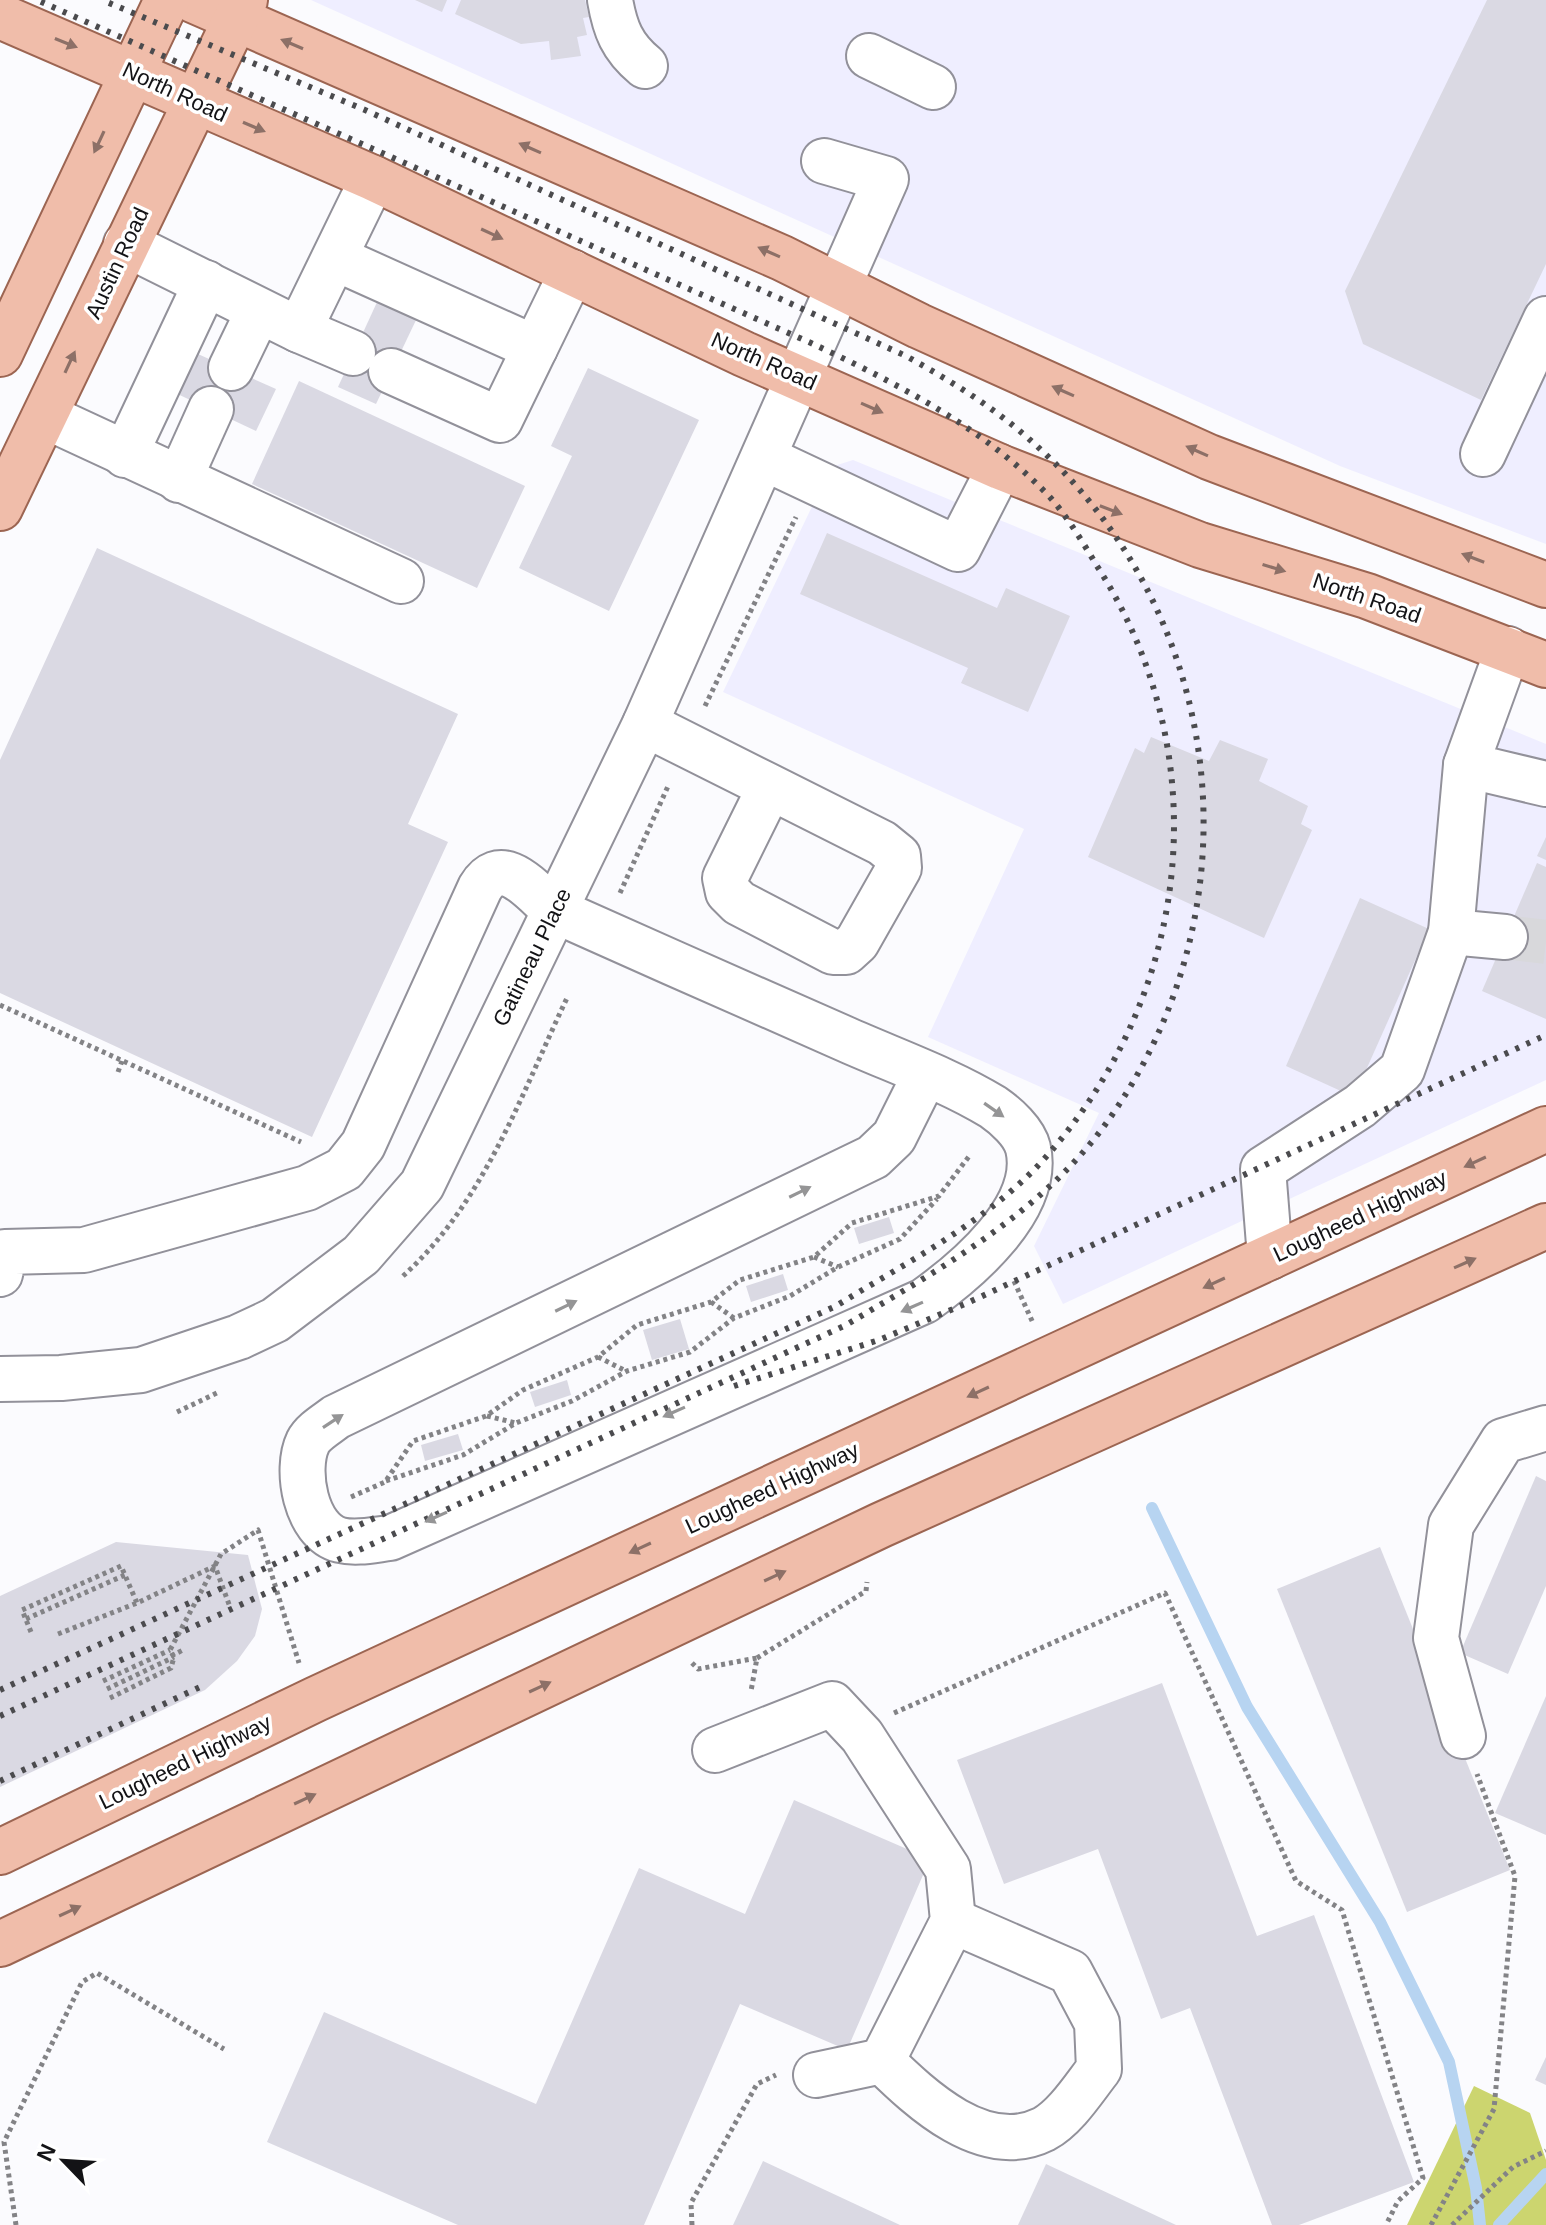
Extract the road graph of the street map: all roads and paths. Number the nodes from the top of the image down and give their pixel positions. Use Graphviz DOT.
graph roads {
  1 [pos="167,0"];
  2 [pos="193,0"];
  3 [pos="610,0"];
  4 [pos="240,10"];
  5 [pos="0,16"];
  6 [pos="869,56"];
  7 [pos="645,66"];
  8 [pos="133,72"];
  9 [pos="933,87"];
  10 [pos="195,102"];
  11 [pos="824,161"];
  12 [pos="373,178"];
  13 [pos="126,244"];
  14 [pos="335,258"];
  15 [pos="572,272"];
  16 [pos="206,283"];
  17 [pos="840,285"];
  18 [pos="258,312"];
  19 [pos="1546,319"];
  20 [pos="299,330"];
  21 [pos="535,348"];
  22 [pos="0,354"];
  23 [pos="231,368"];
  24 [pos="800,378"];
  25 [pos="211,409"];
  26 [pos="45,416"];
  27 [pos="1483,454"];
  28 [pos="125,455"];
  29 [pos="764,458"];
  30 [pos="1000,467"];
  31 [pos="179,480"];
  32 [pos="813,481"];
  33 [pos="0,508"];
  34 [pos="401,581"];
  35 [pos="1546,585"];
  36 [pos="1527,657"];
  37 [pos="645,724"];
  38 [pos="687,745"];
  39 [pos="1466,765"];
  40 [pos="1546,784"];
  41 [pos="770,787"];
  42 [pos="620,893"];
  43 [pos="554,910"];
  44 [pos="1451,932"];
  45 [pos="1505,937"];
  46 [pos="0,1005"];
  47 [pos="122,1061"];
  48 [pos="118,1072"];
  49 [pos="925,1075"];
  50 [pos="1546,1129"];
  51 [pos="303,1143"];
  52 [pos="970,1155"];
  53 [pos="939,1196"];
  54 [pos="1546,1226"];
  55 [pos="814,1257"];
  56 [pos="1270,1257"];
  57 [pos="838,1267"];
  58 [pos="0,1274"];
  59 [pos="1011,1276"];
  60 [pos="711,1302"];
  61 [pos="734,1318"];
  62 [pos="1036,1331"];
  63 [pos="598,1357"];
  64 [pos="627,1371"];
  65 [pos="0,1379"];
  66 [pos="486,1416"];
  67 [pos="516,1423"];
  68 [pos="1546,1428"];
  69 [pos="385,1482"];
  70 [pos="346,1499"];
  71 [pos="215,1566"];
  72 [pos="125,1575"];
  73 [pos="867,1582"];
  74 [pos="137,1603"];
  75 [pos="230,1607"];
  76 [pos="26,1619"];
  77 [pos="31,1632"];
  78 [pos="58,1634"];
  79 [pos="170,1650"];
  80 [pos="183,1650"];
  81 [pos="174,1657"];
  82 [pos="757,1658"];
  83 [pos="299,1663"];
  84 [pos="692,1663"];
  85 [pos="755,1671"];
  86 [pos="157,1676"];
  87 [pos="103,1681"];
  88 [pos="107,1689"];
  89 [pos="110,1698"];
  90 [pos="856,1729"];
  91 [pos="1463,1736"];
  92 [pos="715,1750"];
  93 [pos="0,1852"];
  94 [pos="953,1921"];
  95 [pos="0,1944"];
  96 [pos="224,2049"];
  97 [pos="882,2061"];
  98 [pos="816,2075"];
  99 [pos="1546,2151"];
  100 [pos="1454,2224"];
  101 [pos="16,2225"];
  102 [pos="692,2225"];
  103 [pos="1386,2225"];
  104 [pos="1431,2225"];
  1 -- 8 [label="main road"];
  2 -- 4 [label="main road"];
  3 -- 7 [label="street"];
  4 -- 10 [label="main road, Austin Road"];
  17 -- 4 [label="main road, one-way"];
  5 -- 8 [label="main road, North Road, one-way"];
  6 -- 9 [label="street"];
  8 -- 10 [label="main road, North Road"];
  8 -- 22 [label="main road, one-way"];
  10 -- 12 [label="main road, North Road, one-way"];
  10 -- 13 [label="main road, Austin Road"];
  11 -- 17 [label="street, Gatineau Place"];
  12 -- 14 [label="street"];
  12 -- 15 [label="main road, North Road, one-way"];
  13 -- 16 [label="street"];
  26 -- 13 [label="main road, Austin Road, one-way"];
  14 -- 20 [label="street"];
  14 -- 21 [label="street"];
  15 -- 21 [label="street"];
  15 -- 24 [label="main road, North Road"];
  16 -- 18 [label="street"];
  16 -- 28 [label="street"];
  17 -- 24 [label="street, Gatineau Place"];
  35 -- 17 [label="main road, one-way"];
  18 -- 20 [label="street"];
  18 -- 23 [label="street"];
  19 -- 27 [label="street"];
  20 -- 21 [label="street"];
  24 -- 29 [label="street, Gatineau Place"];
  24 -- 30 [label="main road, North Road, one-way"];
  25 -- 31 [label="street"];
  26 -- 28 [label="street"];
  26 -- 33 [label="main road, Austin Road"];
  28 -- 31 [label="street"];
  29 -- 32 [label="street"];
  29 -- 37 [label="street, Gatineau Place"];
  30 -- 32 [label="street"];
  30 -- 36 [label="main road, North Road, one-way"];
  31 -- 34 [label="street"];
  32 -- 38 [label="path"];
  36 -- 39 [label="street"];
  37 -- 38 [label="street"];
  37 -- 43 [label="street, Gatineau Place"];
  38 -- 41 [label="street"];
  38 -- 42 [label="path"];
  39 -- 40 [label="street"];
  39 -- 44 [label="street"];
  43 -- 49 [label="street"];
  43 -- 58 [label="street"];
  43 -- 65 [label="street, Gatineau Place"];
  44 -- 45 [label="street"];
  44 -- 56 [label="street"];
  46 -- 47 [label="path"];
  47 -- 48 [label="path"];
  47 -- 51 [label="path"];
  49 -- 49 [label="street, one-way"];
  50 -- 56 [label="main road, Lougheed Highway, one-way"];
  52 -- 53 [label="path"];
  53 -- 55 [label="path"];
  53 -- 57 [label="path"];
  95 -- 54 [label="main road, one-way"];
  55 -- 57 [label="path"];
  55 -- 60 [label="path"];
  56 -- 93 [label="main road, Lougheed Highway, one-way"];
  57 -- 61 [label="path"];
  59 -- 62 [label="path"];
  60 -- 61 [label="path"];
  60 -- 63 [label="path"];
  61 -- 64 [label="path"];
  63 -- 64 [label="path"];
  63 -- 66 [label="path"];
  64 -- 67 [label="path"];
  66 -- 67 [label="path"];
  66 -- 69 [label="path"];
  67 -- 69 [label="path"];
  68 -- 91 [label="street"];
  69 -- 70 [label="path"];
  71 -- 74 [label="path"];
  71 -- 75 [label="path"];
  71 -- 79 [label="path"];
  71 -- 83 [label="path"];
  72 -- 74 [label="path"];
  72 -- 76 [label="path"];
  72 -- 76 [label="path"];
  73 -- 82 [label="path"];
  74 -- 78 [label="path"];
  76 -- 77 [label="path"];
  79 -- 81 [label="path"];
  79 -- 87 [label="path"];
  80 -- 86 [label="path"];
  81 -- 86 [label="path"];
  81 -- 88 [label="path"];
  82 -- 84 [label="path"];
  82 -- 85 [label="path"];
  86 -- 89 [label="path"];
  90 -- 92 [label="street"];
  90 -- 94 [label="street"];
  90 -- 103 [label="path"];
  91 -- 104 [label="path"];
  94 -- 97 [label="street"];
  94 -- 97 [label="street"];
  96 -- 101 [label="path"];
  97 -- 98 [label="street"];
  98 -- 102 [label="path"];
  99 -- 100 [label="path"];
}
